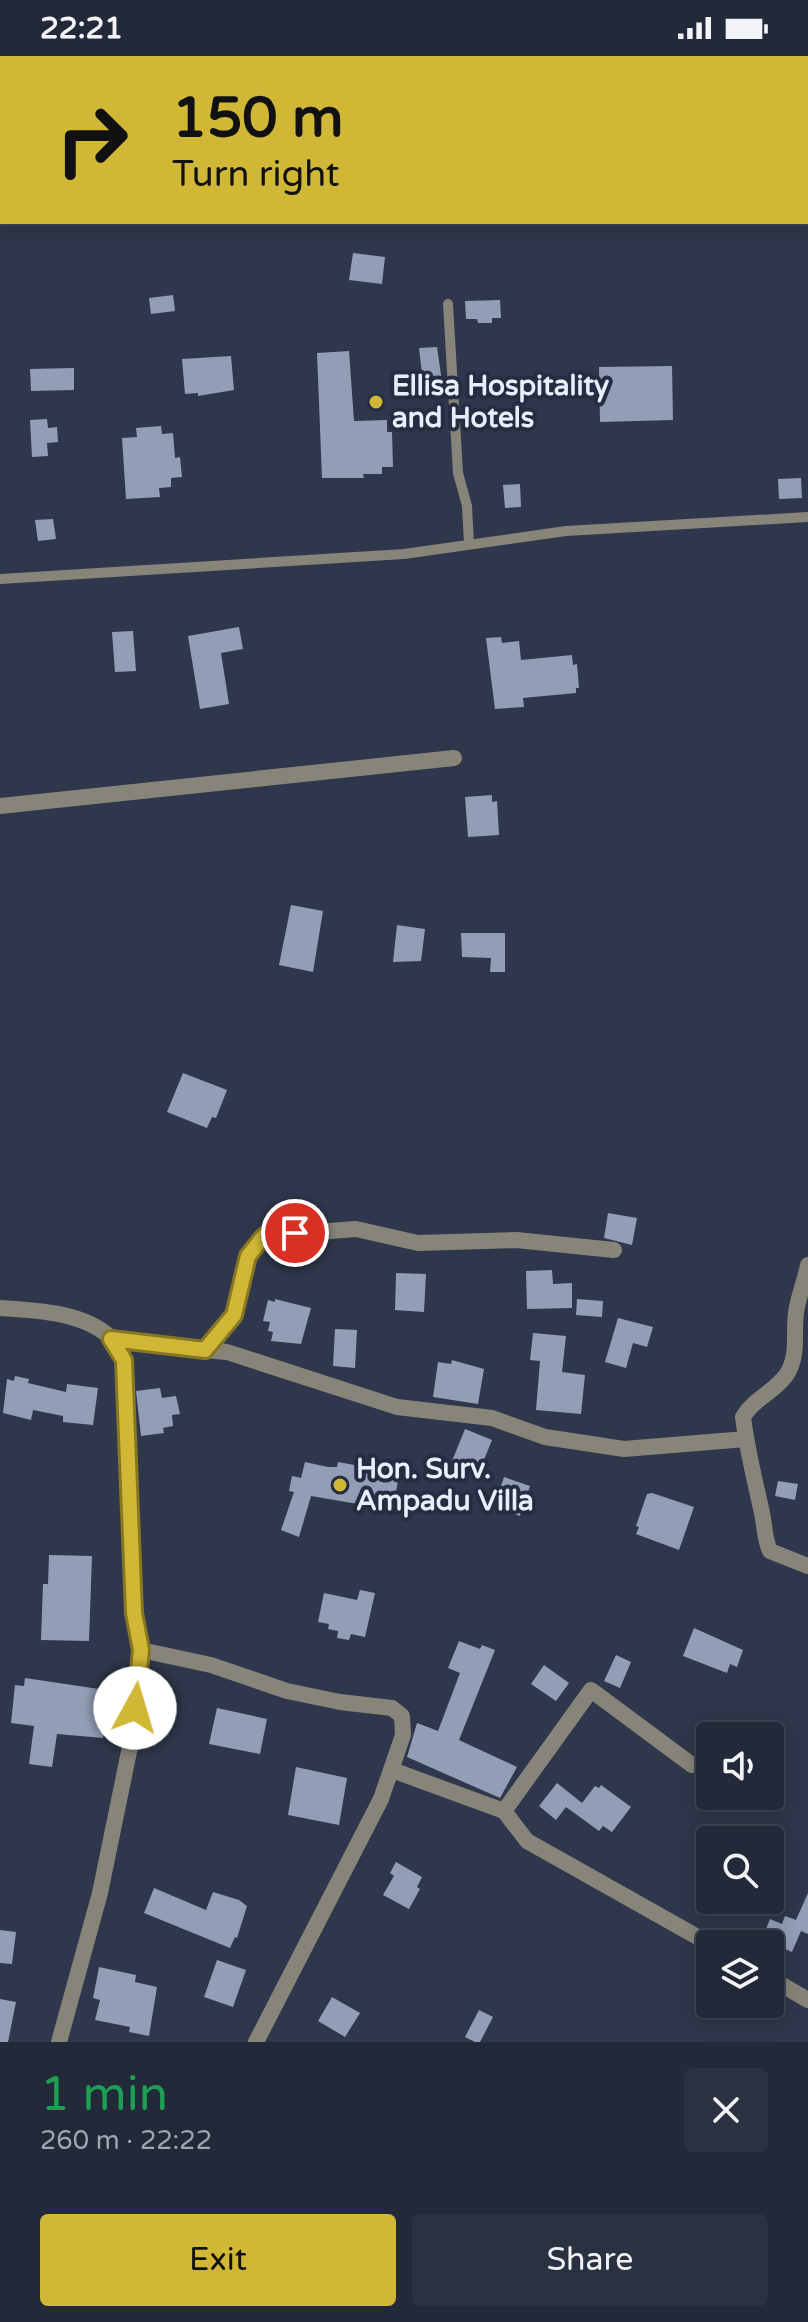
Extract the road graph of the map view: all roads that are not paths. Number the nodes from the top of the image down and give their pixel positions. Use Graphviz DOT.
graph roads {
  1 [pos="448,304"];
  2 [pos="808,517"];
  3 [pos="469,544"];
  4 [pos="0,579"];
  5 [pos="454,758"];
  6 [pos="0,806"];
  7 [pos="614,1250"];
  8 [pos="808,1265"];
  9 [pos="0,1308"];
  10 [pos="111,1339"];
  11 [pos="205,1350"];
  12 [pos="746,1439"];
  13 [pos="808,1566"];
  14 [pos="141,1650"];
  15 [pos="692,1765"];
  16 [pos="392,1770"];
  17 [pos="504,1811"];
  18 [pos="696,1936"];
  19 [pos="784,1986"];
  20 [pos="808,2000"];
  21 [pos="59,2042"];
  22 [pos="256,2042"];
  1 -- 3 [label="lane"];
  2 -- 3 [label="lane"];
  3 -- 4 [label="lane"];
  5 -- 6 [label="street"];
  7 -- 11 [label="street"];
  8 -- 12 [label="street"];
  9 -- 10 [label="street"];
  10 -- 11 [label="street"];
  10 -- 14 [label="street"];
  11 -- 12 [label="street"];
  12 -- 13 [label="street"];
  14 -- 16 [label="street"];
  14 -- 21 [label="street"];
  15 -- 17 [label="street"];
  16 -- 17 [label="street"];
  16 -- 22 [label="street"];
  17 -- 18 [label="street"];
  19 -- 20 [label="street"];
}
